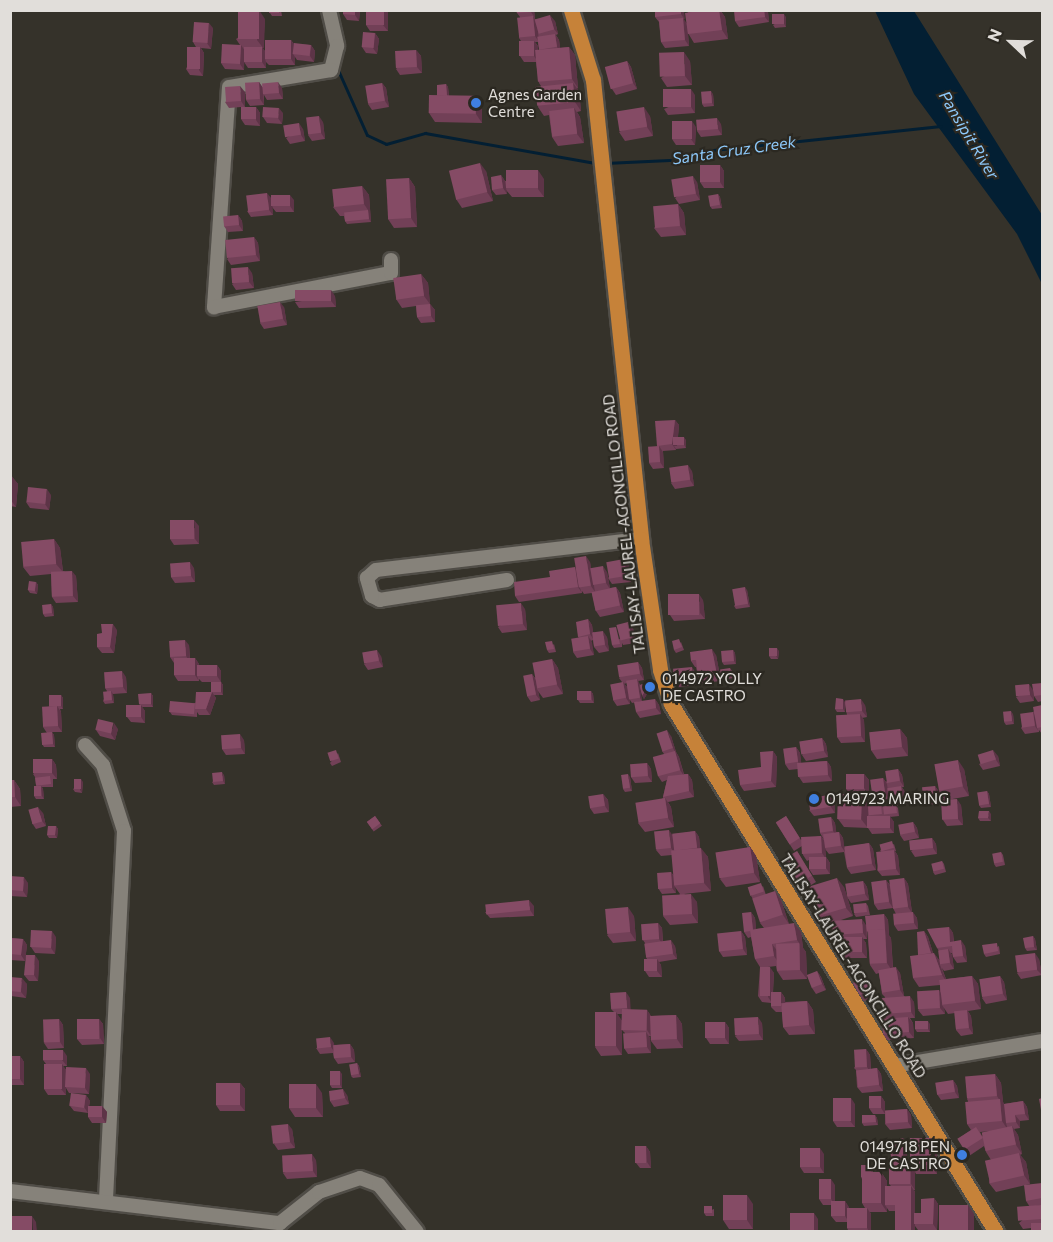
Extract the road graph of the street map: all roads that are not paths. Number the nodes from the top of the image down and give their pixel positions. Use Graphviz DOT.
graph roads {
  1 [pos="329,10"];
  2 [pos="571,10"];
  3 [pos="392,260"];
  4 [pos="641,539"];
  5 [pos="507,580"];
  6 [pos="85,745"];
  7 [pos="1042,1041"];
  8 [pos="894,1066"];
  9 [pos="10,1191"];
  10 [pos="106,1200"];
  11 [pos="417,1232"];
  12 [pos="996,1232"];
  1 -- 3 [label="street"];
  2 -- 4 [label="main road, TALISAY-LAUREL-AGONCILLO ROAD"];
  4 -- 5 [label="street"];
  4 -- 8 [label="main road, TALISAY-LAUREL-AGONCILLO ROAD"];
  6 -- 10 [label="street"];
  7 -- 8 [label="street"];
  8 -- 12 [label="main road, TALISAY-LAUREL-AGONCILLO ROAD"];
  9 -- 10 [label="street"];
  10 -- 11 [label="street"];
}
